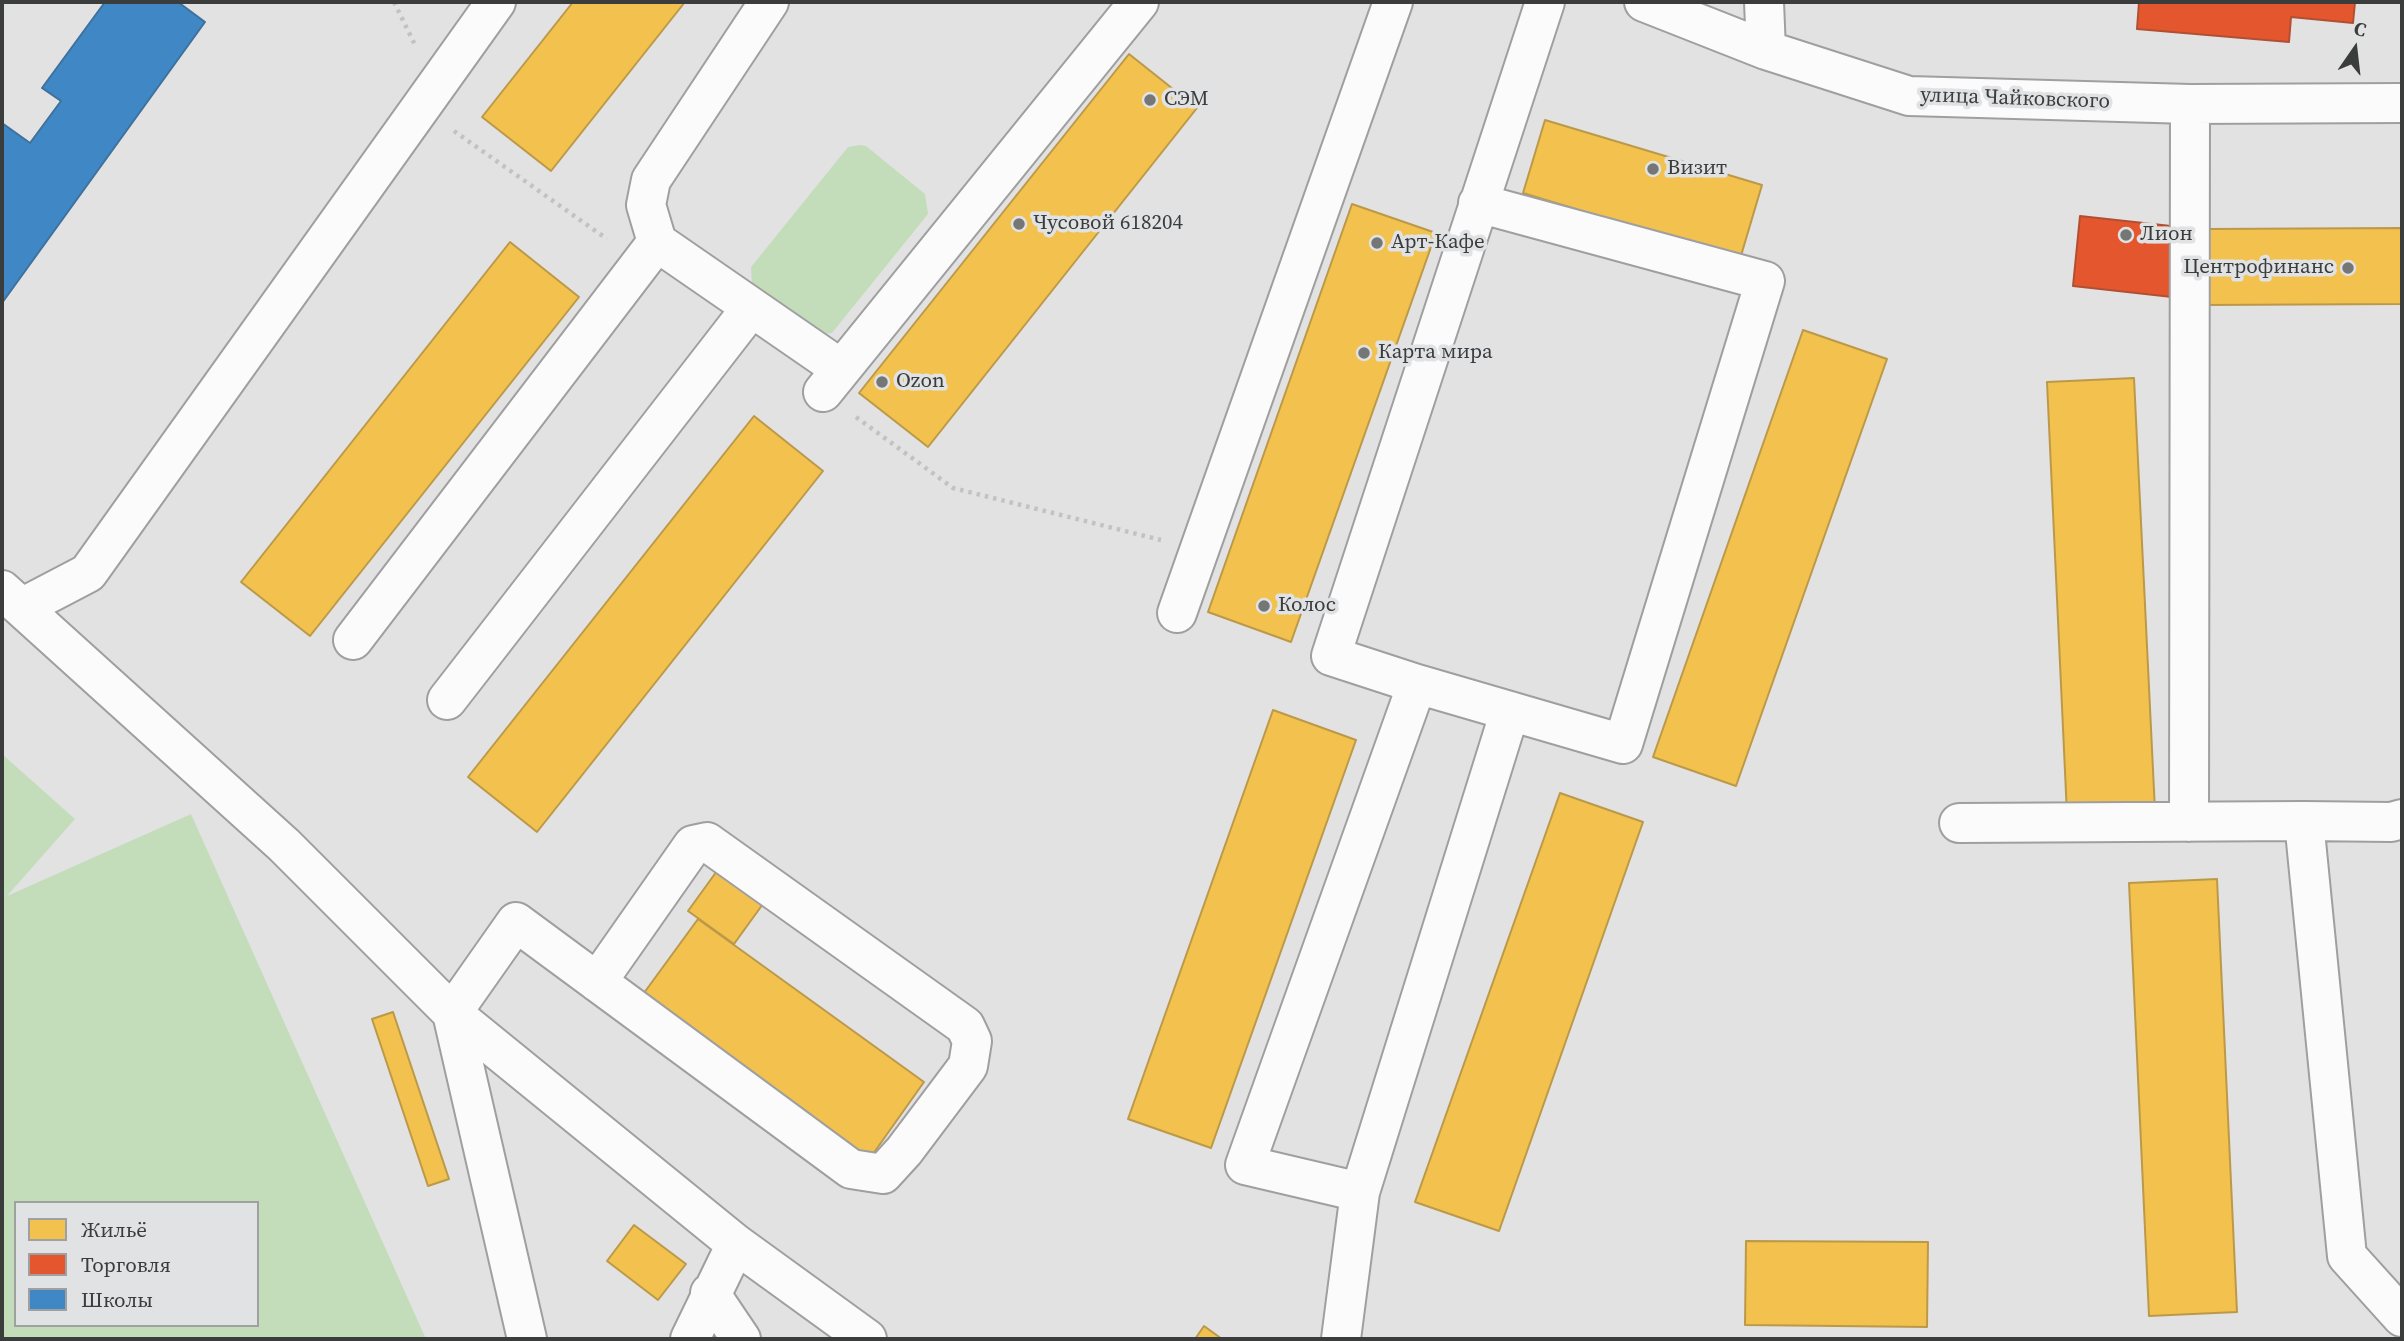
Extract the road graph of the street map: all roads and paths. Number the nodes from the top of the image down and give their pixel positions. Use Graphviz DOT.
graph roads {
  1 [pos="496,2"];
  2 [pos="769,2"];
  3 [pos="1139,2"];
  4 [pos="1393,2"];
  5 [pos="1545,2"];
  6 [pos="1644,2"];
  7 [pos="1764,2"];
  8 [pos="1766,50"];
  9 [pos="2402,103"];
  10 [pos="2190,104"];
  11 [pos="1478,203"];
  12 [pos="657,243"];
  13 [pos="751,308"];
  14 [pos="12,599"];
  15 [pos="1177,612"];
  16 [pos="353,640"];
  17 [pos="1417,684"];
  18 [pos="447,700"];
  19 [pos="1510,711"];
  20 [pos="2402,819"];
  21 [pos="2304,821"];
  22 [pos="2189,822"];
  23 [pos="1959,823"];
  24 [pos="597,982"];
  25 [pos="452,1013"];
  26 [pos="1360,1192"];
  27 [pos="736,1244"];
  28 [pos="710,1293"];
  29 [pos="2400,1308"];
  30 [pos="527,1339"];
  31 [pos="690,1339"];
  32 [pos="741,1339"];
  33 [pos="867,1339"];
  34 [pos="1341,1339"];
  1 -- 14 [label="street"];
  2 -- 12 [label="street"];
  3 -- 13 [label="street"];
  4 -- 15 [label="street"];
  5 -- 11 [label="street"];
  6 -- 8 [label="street, улица Чайковского"];
  7 -- 8 [label="street"];
  8 -- 10 [label="street, улица Чайковского"];
  9 -- 10 [label="street, улица Чайковского"];
  10 -- 22 [label="street"];
  11 -- 17 [label="street"];
  11 -- 19 [label="street"];
  12 -- 13 [label="street"];
  12 -- 16 [label="street"];
  13 -- 18 [label="street"];
  14 -- 25 [label="street"];
  17 -- 19 [label="street"];
  17 -- 26 [label="street"];
  19 -- 26 [label="street"];
  20 -- 21 [label="street"];
  21 -- 22 [label="street"];
  21 -- 29 [label="street"];
  22 -- 23 [label="street"];
  24 -- 24 [label="street"];
  24 -- 25 [label="street"];
  25 -- 27 [label="street"];
  25 -- 30 [label="street"];
  26 -- 34 [label="street"];
  27 -- 28 [label="street"];
  27 -- 33 [label="street"];
  28 -- 31 [label="street"];
  28 -- 32 [label="street"];
}
